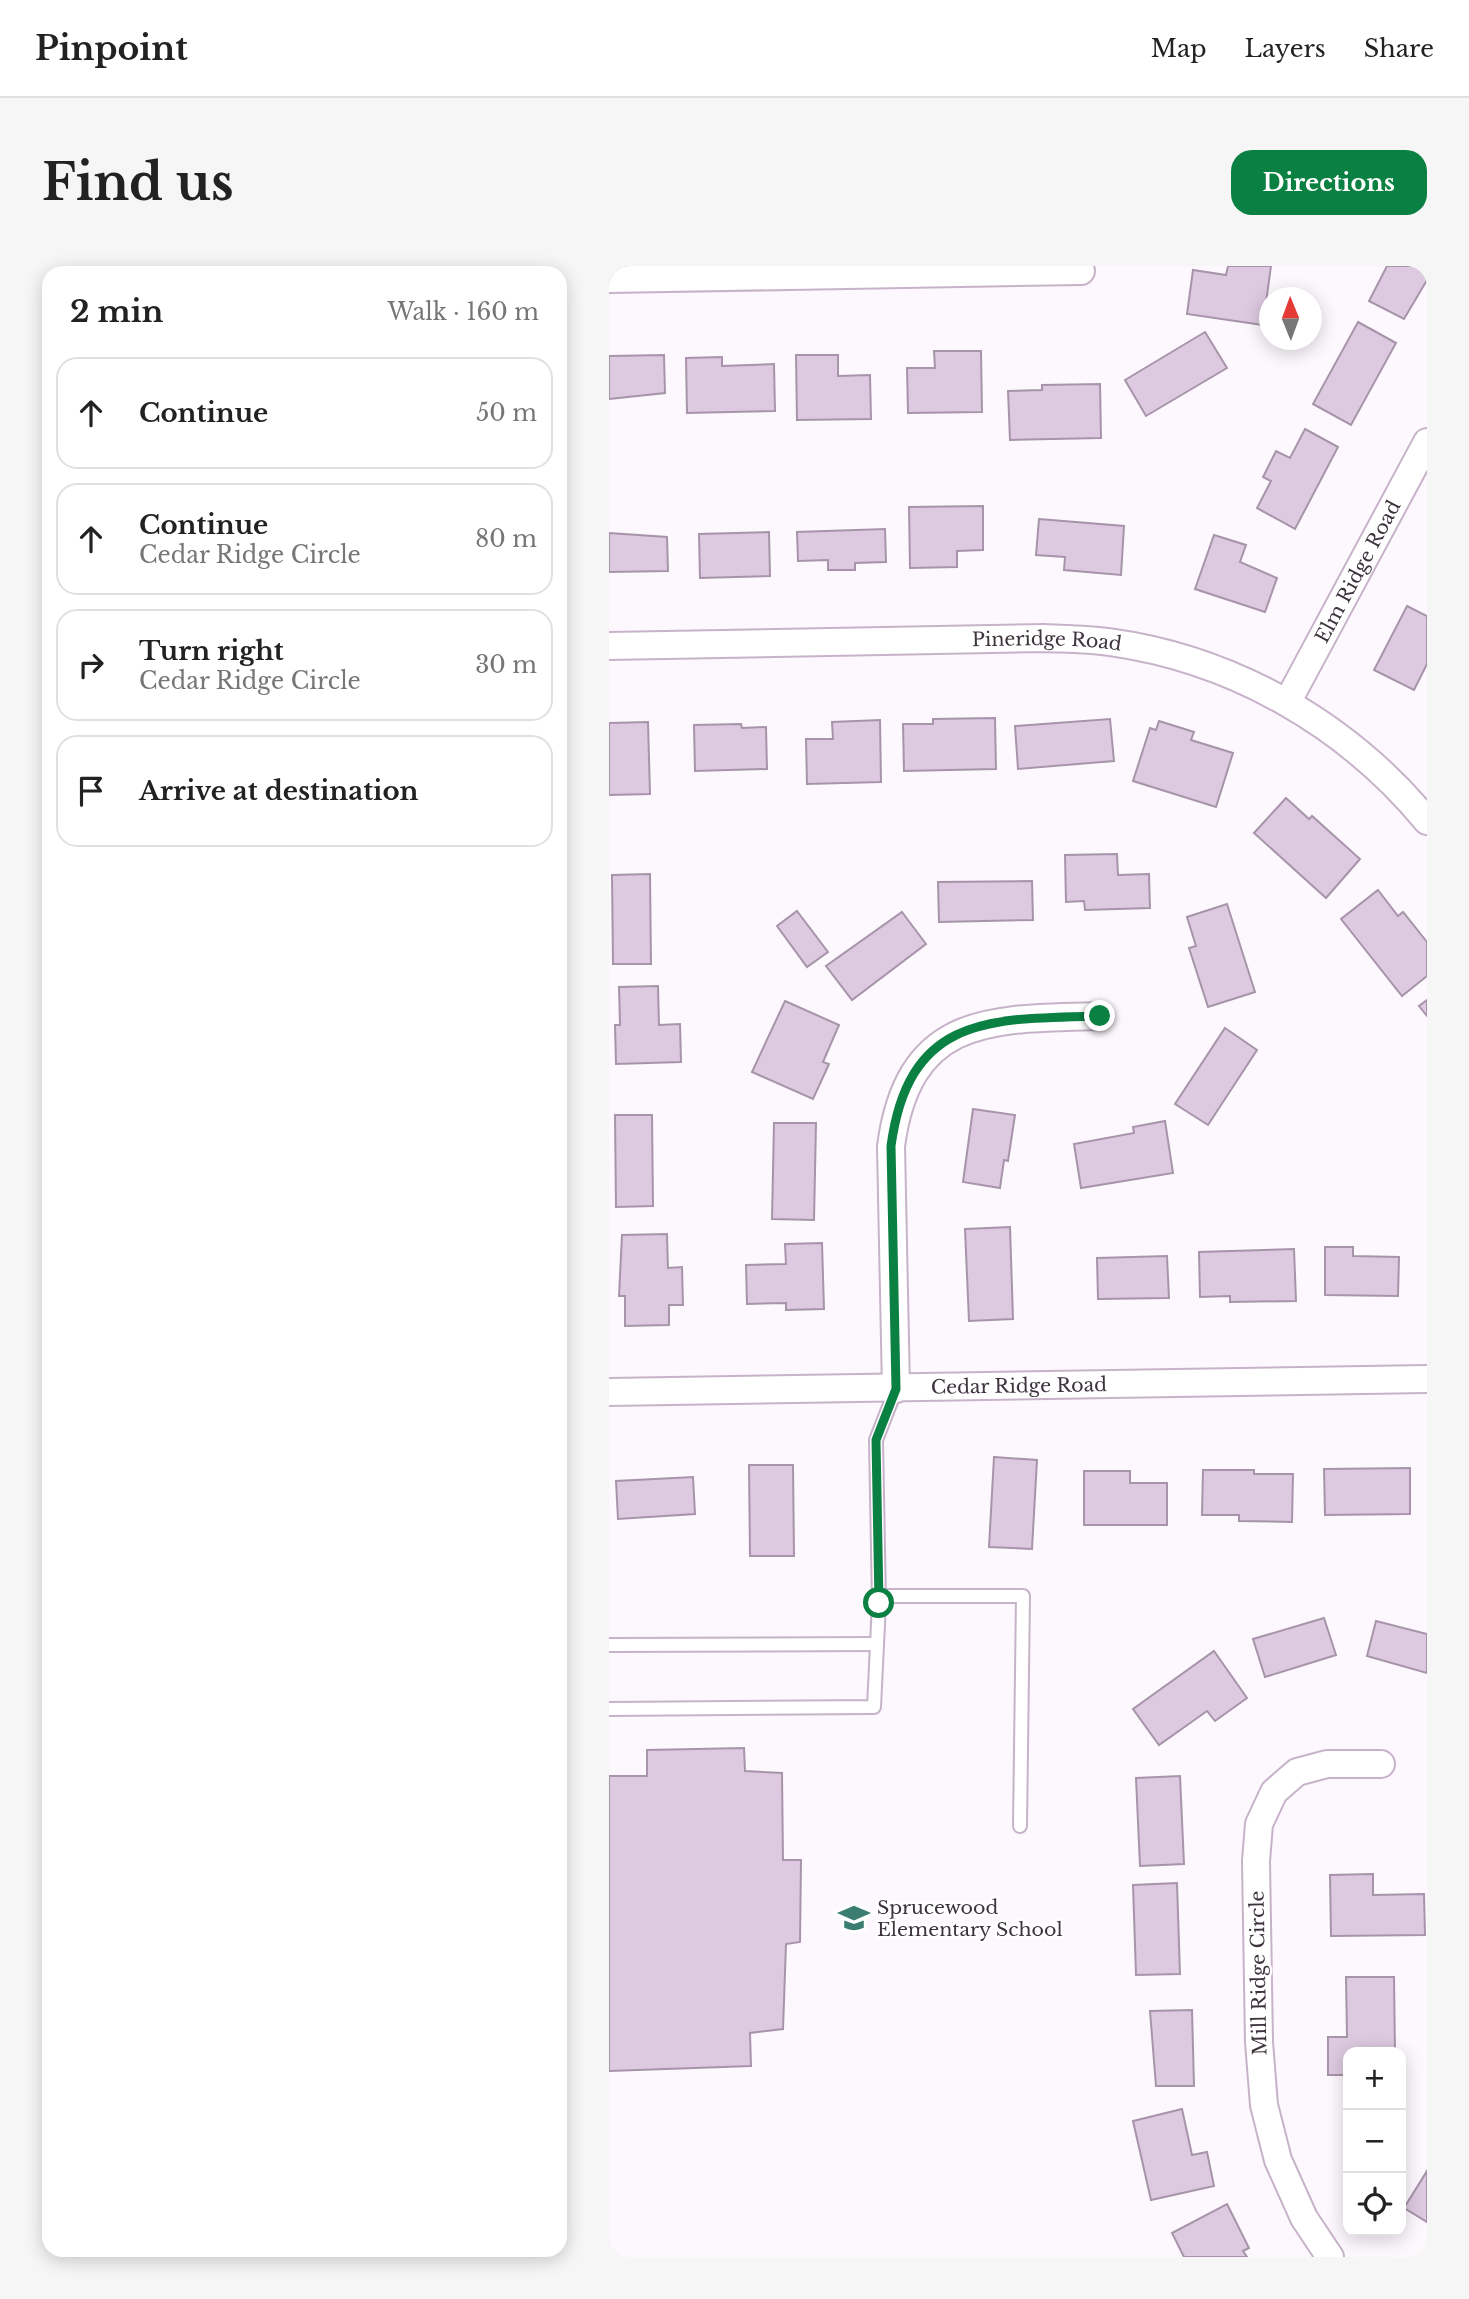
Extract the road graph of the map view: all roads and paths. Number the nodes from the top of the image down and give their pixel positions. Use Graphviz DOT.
graph roads {
  1 [pos="1081,271"];
  2 [pos="609,279"];
  3 [pos="1427,442"];
  4 [pos="609,646"];
  5 [pos="1288,701"];
  6 [pos="1427,821"];
  7 [pos="1100,1016"];
  8 [pos="1427,1379"];
  9 [pos="896,1389"];
  10 [pos="609,1392"];
  11 [pos="879,1596"];
  12 [pos="877,1644"];
  13 [pos="609,1645"];
  14 [pos="609,1709"];
  15 [pos="1381,1764"];
  16 [pos="1020,1826"];
  17 [pos="1330,2257"];
  1 -- 2 [label="street"];
  3 -- 5 [label="street, Elm Ridge Road"];
  4 -- 5 [label="street, Pineridge Road"];
  5 -- 6 [label="street, Pineridge Road"];
  7 -- 9 [label="street"];
  8 -- 9 [label="street, Cedar Ridge Road"];
  9 -- 10 [label="street, Cedar Ridge Road"];
  9 -- 11 [label="lane"];
  11 -- 12 [label="lane"];
  11 -- 16 [label="lane"];
  12 -- 13 [label="lane"];
  12 -- 14 [label="lane"];
  15 -- 17 [label="street, Mill Ridge Circle"];
}
